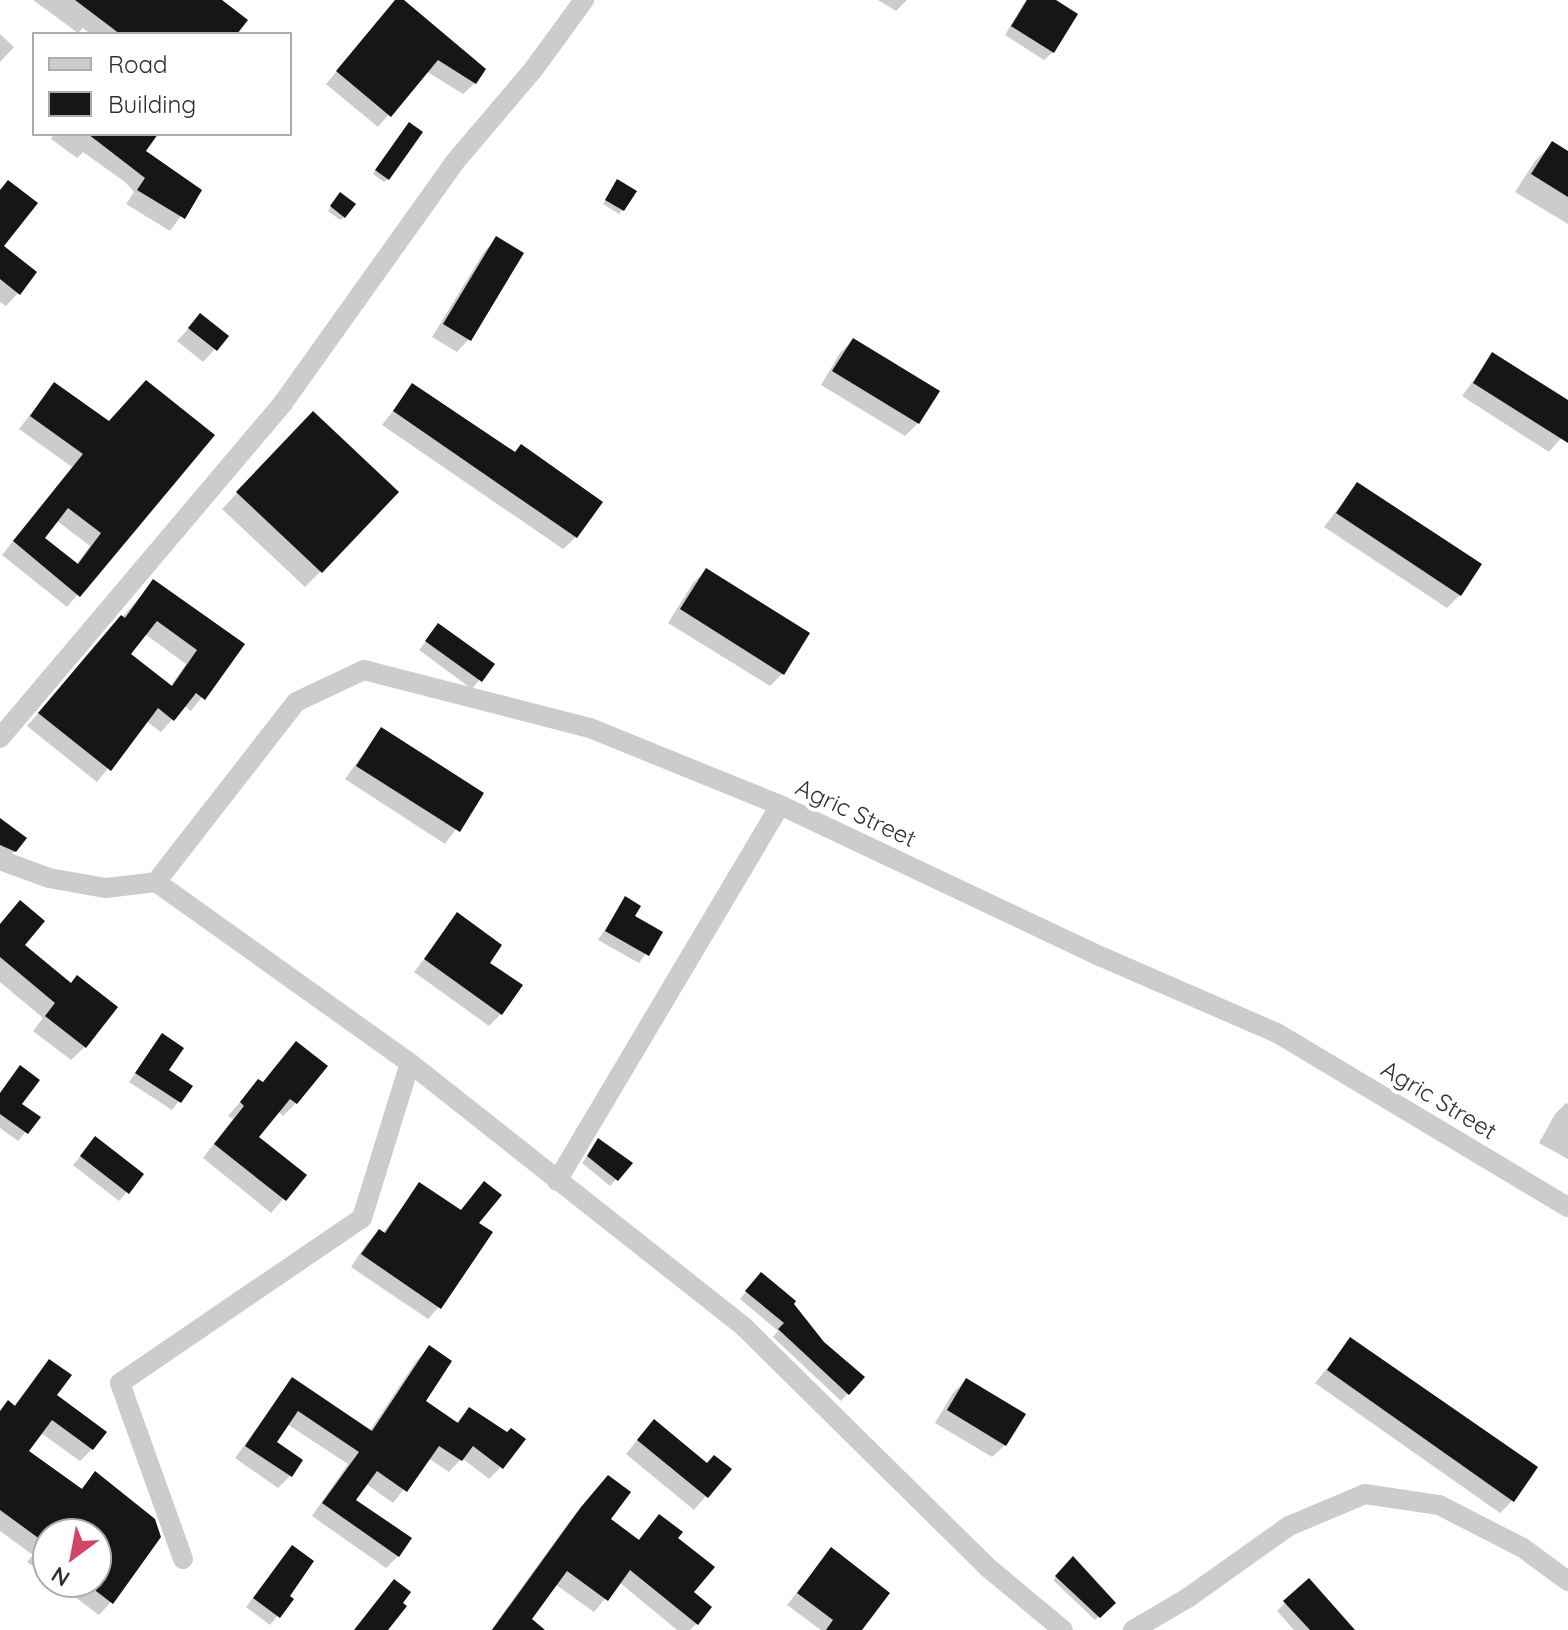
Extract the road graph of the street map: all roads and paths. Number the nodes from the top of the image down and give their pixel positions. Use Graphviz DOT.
graph roads {
  1 [pos="584,0"];
  2 [pos="0,738"];
  3 [pos="780,805"];
  4 [pos="0,860"];
  5 [pos="156,882"];
  6 [pos="410,1063"];
  7 [pos="557,1181"];
  8 [pos="1568,1207"];
  9 [pos="183,1559"];
  10 [pos="1568,1581"];
  11 [pos="1063,1630"];
  12 [pos="1133,1630"];
  1 -- 2 [label="street"];
  3 -- 5 [label="street, Agric Street"];
  3 -- 7 [label="street"];
  3 -- 8 [label="street, Agric Street"];
  4 -- 5 [label="street"];
  5 -- 6 [label="street"];
  6 -- 7 [label="street"];
  6 -- 9 [label="street"];
  7 -- 11 [label="street"];
  10 -- 12 [label="street"];
}
